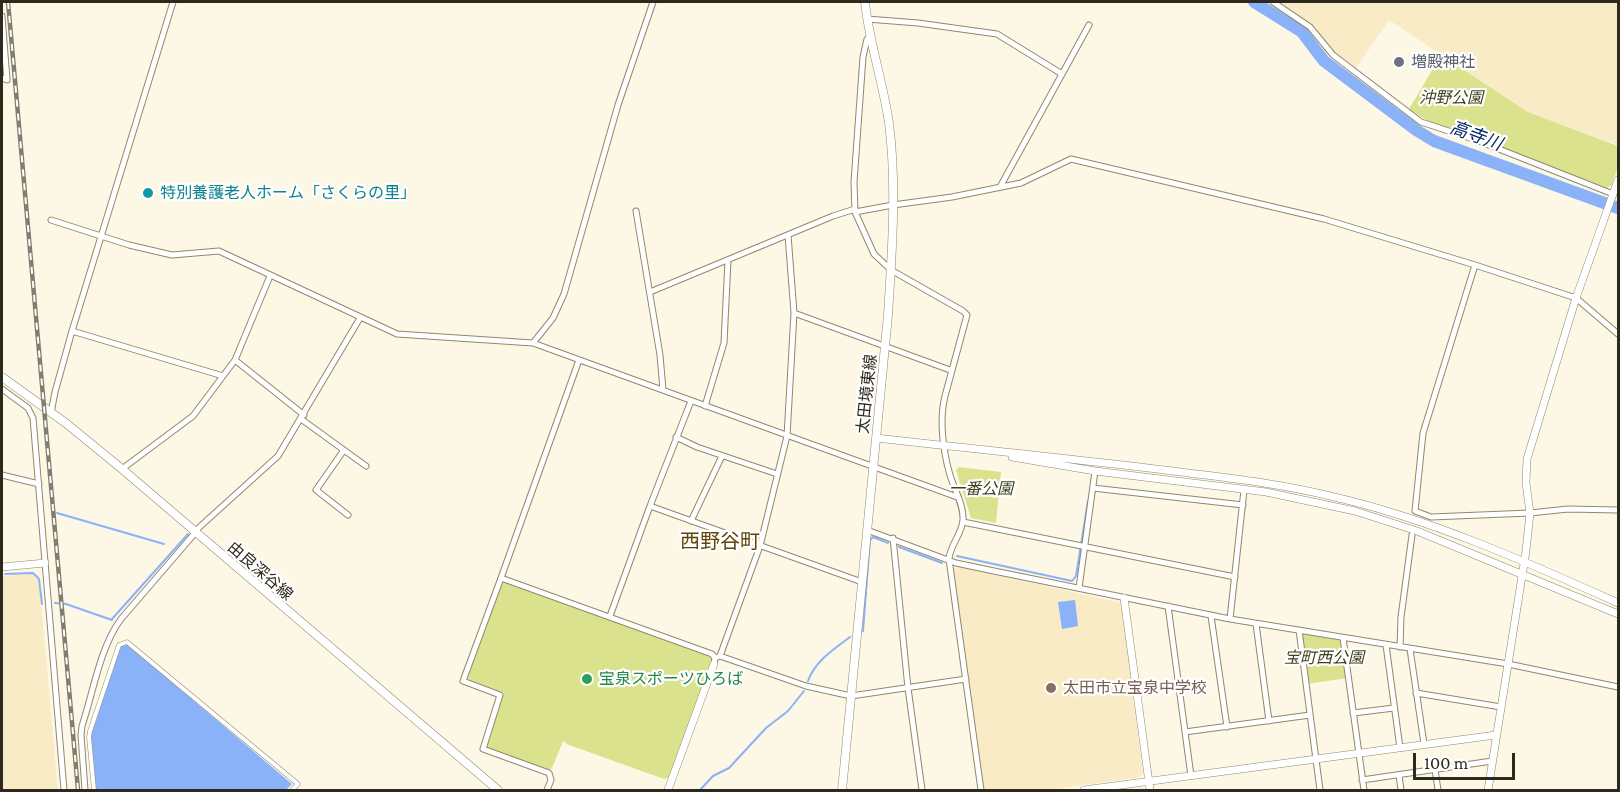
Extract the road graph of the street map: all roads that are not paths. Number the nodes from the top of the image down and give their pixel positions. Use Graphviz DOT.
graph roads {
  1 [pos="173,2"];
  2 [pos="653,2"];
  3 [pos="866,2"];
  4 [pos="1273,2"];
  5 [pos="2,16"];
  6 [pos="867,19"];
  7 [pos="1089,25"];
  8 [pos="871,36"];
  9 [pos="1062,74"];
  10 [pos="2,78"];
  11 [pos="1618,180"];
  12 [pos="1000,187"];
  13 [pos="1613,196"];
  14 [pos="892,205"];
  15 [pos="636,211"];
  16 [pos="855,211"];
  17 [pos="51,220"];
  18 [pos="788,235"];
  19 [pos="102,236"];
  20 [pos="728,260"];
  21 [pos="1475,265"];
  22 [pos="891,270"];
  23 [pos="270,276"];
  24 [pos="650,292"];
  25 [pos="1576,298"];
  26 [pos="794,313"];
  27 [pos="360,318"];
  28 [pos="72,331"];
  29 [pos="1618,334"];
  30 [pos="533,343"];
  31 [pos="885,347"];
  32 [pos="235,360"];
  33 [pos="579,360"];
  34 [pos="950,370"];
  35 [pos="223,376"];
  36 [pos="2,377"];
  37 [pos="2,389"];
  38 [pos="663,390"];
  39 [pos="691,401"];
  40 [pos="705,406"];
  41 [pos="51,413"];
  42 [pos="302,417"];
  43 [pos="787,436"];
  44 [pos="676,437"];
  45 [pos="876,438"];
  46 [pos="948,446"];
  47 [pos="344,450"];
  48 [pos="722,456"];
  49 [pos="366,466"];
  50 [pos="873,466"];
  51 [pos="122,470"];
  52 [pos="1095,471"];
  53 [pos="777,474"];
  54 [pos="2,475"];
  55 [pos="39,484"];
  56 [pos="1093,488"];
  57 [pos="1244,490"];
  58 [pos="957,496"];
  59 [pos="650,506"];
  60 [pos="1243,506"];
  61 [pos="1618,510"];
  62 [pos="1530,513"];
  63 [pos="348,514"];
  64 [pos="691,520"];
  65 [pos="963,522"];
  66 [pos="866,530"];
  67 [pos="195,532"];
  68 [pos="1412,535"];
  69 [pos="893,538"];
  70 [pos="760,546"];
  71 [pos="1085,546"];
  72 [pos="949,560"];
  73 [pos="1524,562"];
  74 [pos="45,563"];
  75 [pos="2,567"];
  76 [pos="1523,573"];
  77 [pos="1235,577"];
  78 [pos="501,578"];
  79 [pos="862,582"];
  80 [pos="1080,588"];
  81 [pos="1124,598"];
  82 [pos="1618,603"];
  83 [pos="1168,606"];
  84 [pos="1618,614"];
  85 [pos="610,616"];
  86 [pos="1211,616"];
  87 [pos="1230,620"];
  88 [pos="1256,624"];
  89 [pos="1299,630"];
  90 [pos="1343,638"];
  91 [pos="1386,645"];
  92 [pos="1400,647"];
  93 [pos="1410,649"];
  94 [pos="716,659"];
  95 [pos="1508,664"];
  96 [pos="966,679"];
  97 [pos="1618,687"];
  98 [pos="908,688"];
  99 [pos="1416,693"];
  100 [pos="851,696"];
  101 [pos="1501,707"];
  102 [pos="1394,708"];
  103 [pos="1353,713"];
  104 [pos="1310,716"];
  105 [pos="1269,721"];
  106 [pos="1227,727"];
  107 [pos="1185,732"];
  108 [pos="1496,735"];
  109 [pos="1424,744"];
  110 [pos="1400,748"];
  111 [pos="1359,753"];
  112 [pos="1316,759"];
  113 [pos="1492,761"];
  114 [pos="1435,770"];
  115 [pos="1400,775"];
  116 [pos="1191,776"];
  117 [pos="1362,780"];
  118 [pos="1149,782"];
  119 [pos="64,790"];
  120 [pos="85,790"];
  121 [pos="94,790"];
  122 [pos="292,790"];
  123 [pos="498,790"];
  124 [pos="547,790"];
  125 [pos="668,790"];
  126 [pos="842,790"];
  127 [pos="922,790"];
  128 [pos="981,790"];
  129 [pos="1084,790"];
  130 [pos="1150,790"];
  131 [pos="1320,790"];
  132 [pos="1364,790"];
  133 [pos="1401,790"];
  134 [pos="1438,790"];
  135 [pos="1488,790"];
  1 -- 19 [label="street"];
  2 -- 30 [label="street"];
  3 -- 6 [label="main road, 太田境東線"];
  4 -- 13 [label="street"];
  5 -- 10 [label="street"];
  6 -- 8 [label="main road, 太田境東線"];
  6 -- 9 [label="street"];
  7 -- 9 [label="street"];
  8 -- 14 [label="main road, 太田境東線"];
  8 -- 16 [label="street"];
  9 -- 12 [label="street"];
  11 -- 13 [label="street"];
  12 -- 14 [label="street"];
  12 -- 21 [label="street"];
  13 -- 25 [label="street"];
  14 -- 16 [label="street"];
  14 -- 22 [label="main road, 太田境東線"];
  15 -- 24 [label="street"];
  16 -- 18 [label="street"];
  16 -- 22 [label="street"];
  17 -- 19 [label="street"];
  18 -- 20 [label="street"];
  18 -- 26 [label="street"];
  19 -- 23 [label="street"];
  19 -- 28 [label="street"];
  20 -- 24 [label="street"];
  20 -- 40 [label="street"];
  21 -- 25 [label="street"];
  21 -- 62 [label="street"];
  22 -- 31 [label="main road, 太田境東線"];
  22 -- 34 [label="street"];
  23 -- 27 [label="street"];
  23 -- 32 [label="street"];
  24 -- 38 [label="street"];
  25 -- 29 [label="street"];
  25 -- 62 [label="street"];
  26 -- 31 [label="street"];
  26 -- 43 [label="street"];
  27 -- 30 [label="street"];
  27 -- 42 [label="street"];
  28 -- 35 [label="street"];
  28 -- 41 [label="street"];
  30 -- 33 [label="street"];
  31 -- 34 [label="street"];
  31 -- 45 [label="main road, 太田境東線"];
  32 -- 35 [label="street"];
  32 -- 42 [label="street"];
  33 -- 38 [label="street"];
  33 -- 78 [label="street"];
  34 -- 46 [label="street"];
  35 -- 51 [label="street"];
  36 -- 41 [label="main road, 由良深谷線"];
  37 -- 55 [label="street"];
  38 -- 39 [label="street"];
  39 -- 40 [label="street"];
  39 -- 44 [label="street"];
  40 -- 43 [label="street"];
  41 -- 51 [label="main road, 由良深谷線"];
  42 -- 47 [label="street"];
  42 -- 67 [label="street"];
  43 -- 50 [label="street"];
  43 -- 53 [label="street"];
  44 -- 48 [label="street"];
  44 -- 59 [label="street"];
  45 -- 46 [label="street"];
  45 -- 50 [label="main road, 太田境東線"];
  46 -- 52 [label="street"];
  46 -- 58 [label="street"];
  46 -- 73 [label="street"];
  47 -- 49 [label="street"];
  47 -- 63 [label="street"];
  48 -- 53 [label="street"];
  48 -- 64 [label="street"];
  50 -- 58 [label="street"];
  50 -- 66 [label="main road, 太田境東線"];
  51 -- 67 [label="main road, 由良深谷線"];
  52 -- 56 [label="street"];
  52 -- 57 [label="street"];
  53 -- 70 [label="street"];
  54 -- 55 [label="street"];
  55 -- 74 [label="street"];
  56 -- 60 [label="street"];
  56 -- 71 [label="street"];
  57 -- 60 [label="street"];
  57 -- 76 [label="street"];
  58 -- 65 [label="street"];
  59 -- 64 [label="street"];
  59 -- 85 [label="street"];
  60 -- 77 [label="street"];
  61 -- 62 [label="street"];
  62 -- 73 [label="street"];
  64 -- 70 [label="street"];
  65 -- 71 [label="street"];
  65 -- 72 [label="street"];
  66 -- 69 [label="street"];
  66 -- 79 [label="main road, 太田境東線"];
  67 -- 120 [label="street"];
  67 -- 123 [label="main road, 由良深谷線"];
  68 -- 92 [label="street"];
  69 -- 72 [label="street"];
  69 -- 98 [label="street"];
  70 -- 79 [label="street"];
  70 -- 94 [label="street"];
  71 -- 77 [label="street"];
  71 -- 80 [label="street"];
  72 -- 80 [label="street"];
  72 -- 96 [label="street"];
  73 -- 76 [label="street"];
  73 -- 82 [label="street"];
  74 -- 75 [label="street"];
  74 -- 119 [label="street"];
  76 -- 84 [label="street"];
  76 -- 95 [label="street"];
  77 -- 87 [label="street"];
  78 -- 85 [label="street"];
  78 -- 124 [label="street"];
  79 -- 100 [label="main road, 太田境東線"];
  80 -- 81 [label="street"];
  81 -- 83 [label="street"];
  81 -- 118 [label="street"];
  83 -- 86 [label="street"];
  83 -- 107 [label="street"];
  85 -- 94 [label="street"];
  86 -- 87 [label="street"];
  86 -- 106 [label="street"];
  87 -- 88 [label="street"];
  88 -- 89 [label="street"];
  88 -- 105 [label="street"];
  89 -- 90 [label="street"];
  89 -- 104 [label="street"];
  90 -- 91 [label="street"];
  90 -- 103 [label="street"];
  91 -- 92 [label="street"];
  91 -- 102 [label="street"];
  92 -- 93 [label="street"];
  93 -- 95 [label="street"];
  93 -- 99 [label="street"];
  94 -- 100 [label="street"];
  94 -- 125 [label="street"];
  95 -- 97 [label="street"];
  95 -- 101 [label="street"];
  96 -- 98 [label="street"];
  96 -- 128 [label="street"];
  98 -- 100 [label="street"];
  98 -- 127 [label="street"];
  99 -- 101 [label="street"];
  99 -- 109 [label="street"];
  100 -- 126 [label="main road, 太田境東線"];
  101 -- 108 [label="street"];
  102 -- 103 [label="street"];
  102 -- 110 [label="street"];
  103 -- 111 [label="street"];
  104 -- 105 [label="street"];
  104 -- 112 [label="street"];
  105 -- 106 [label="street"];
  106 -- 107 [label="street"];
  107 -- 116 [label="street"];
  108 -- 109 [label="street"];
  108 -- 113 [label="street"];
  109 -- 110 [label="street"];
  110 -- 111 [label="street"];
  111 -- 112 [label="street"];
  111 -- 117 [label="street"];
  112 -- 116 [label="street"];
  112 -- 131 [label="street"];
  113 -- 114 [label="street"];
  113 -- 135 [label="street"];
  114 -- 115 [label="street"];
  114 -- 134 [label="street"];
  115 -- 117 [label="street"];
  115 -- 133 [label="street"];
  116 -- 118 [label="street"];
  117 -- 132 [label="street"];
  118 -- 129 [label="street"];
  118 -- 130 [label="street"];
  121 -- 122 [label="street"];
}
